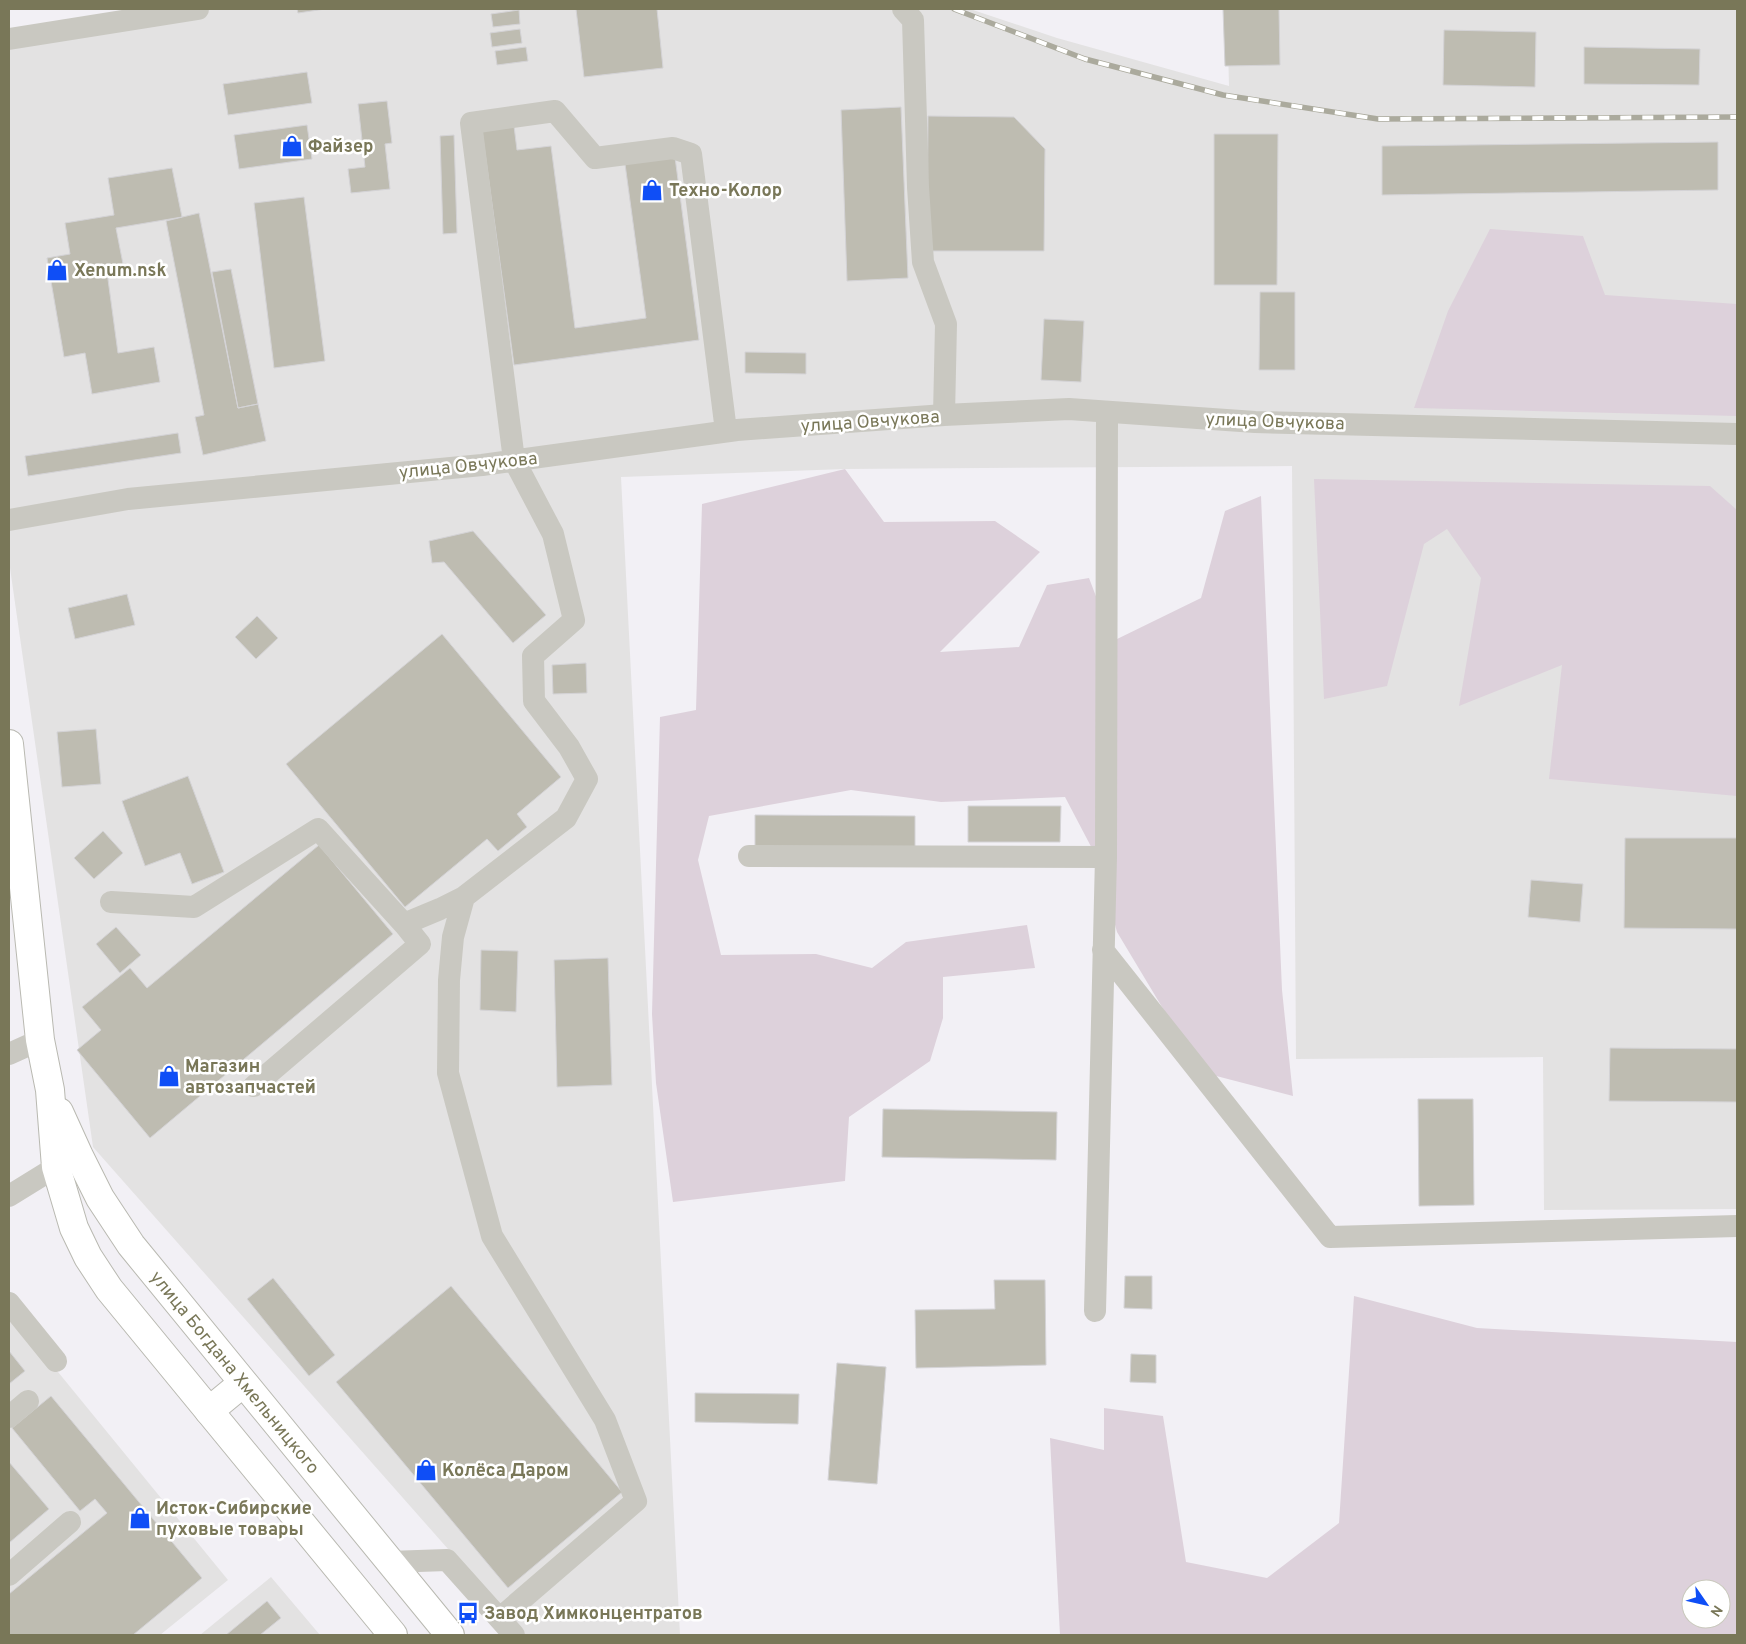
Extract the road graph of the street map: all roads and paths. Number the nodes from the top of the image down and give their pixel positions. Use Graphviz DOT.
graph roads {
  1 [pos="198,9"];
  2 [pos="903,9"];
  3 [pos="9,39"];
  4 [pos="1107,412"];
  5 [pos="944,415"];
  6 [pos="726,431"];
  7 [pos="1737,434"];
  8 [pos="514,460"];
  9 [pos="9,520"];
  10 [pos="9,744"];
  11 [pos="749,856"];
  12 [pos="1106,857"];
  13 [pos="464,897"];
  14 [pos="112,902"];
  15 [pos="404,924"];
  16 [pos="1103,950"];
  17 [pos="40,1040"];
  18 [pos="9,1054"];
  19 [pos="254,1086"];
  20 [pos="50,1090"];
  21 [pos="56,1166"];
  22 [pos="9,1196"];
  23 [pos="1737,1226"];
  24 [pos="9,1303"];
  25 [pos="1095,1311"];
  26 [pos="56,1361"];
  27 [pos="243,1383"];
  28 [pos="28,1401"];
  29 [pos="209,1411"];
  30 [pos="9,1417"];
  31 [pos="70,1522"];
  32 [pos="389,1562"];
  33 [pos="9,1575"];
  34 [pos="500,1618"];
  35 [pos="393,1635"];
  36 [pos="450,1635"];
  37 [pos="514,1635"];
  1 -- 3 [label="street"];
  2 -- 5 [label="street"];
  4 -- 5 [label="street, улица Овчукова"];
  4 -- 7 [label="street, улица Овчукова"];
  4 -- 12 [label="street"];
  5 -- 6 [label="street, улица Овчукова"];
  6 -- 8 [label="street, улица Овчукова"];
  6 -- 8 [label="street"];
  8 -- 9 [label="street, улица Овчукова"];
  8 -- 13 [label="street"];
  10 -- 17 [label="highway, улица Богдана Хмельницкого"];
  11 -- 12 [label="street"];
  12 -- 16 [label="street"];
  13 -- 15 [label="street"];
  13 -- 34 [label="street"];
  14 -- 15 [label="street"];
  15 -- 19 [label="street"];
  16 -- 23 [label="street"];
  16 -- 25 [label="street"];
  17 -- 18 [label="street"];
  17 -- 20 [label="highway, улица Богдана Хмельницкого"];
  20 -- 21 [label="highway, улица Богдана Хмельницкого"];
  20 -- 27 [label="highway, улица Богдана Хмельницкого"];
  21 -- 22 [label="street"];
  21 -- 29 [label="highway, улица Богдана Хмельницкого"];
  24 -- 26 [label="street"];
  27 -- 29 [label="highway"];
  27 -- 32 [label="highway, улица Богдана Хмельницкого"];
  28 -- 30 [label="street"];
  29 -- 35 [label="highway, улица Богдана Хмельницкого"];
  31 -- 33 [label="street"];
  32 -- 34 [label="street"];
  32 -- 36 [label="highway, улица Богдана Хмельницкого"];
  34 -- 37 [label="street"];
}
